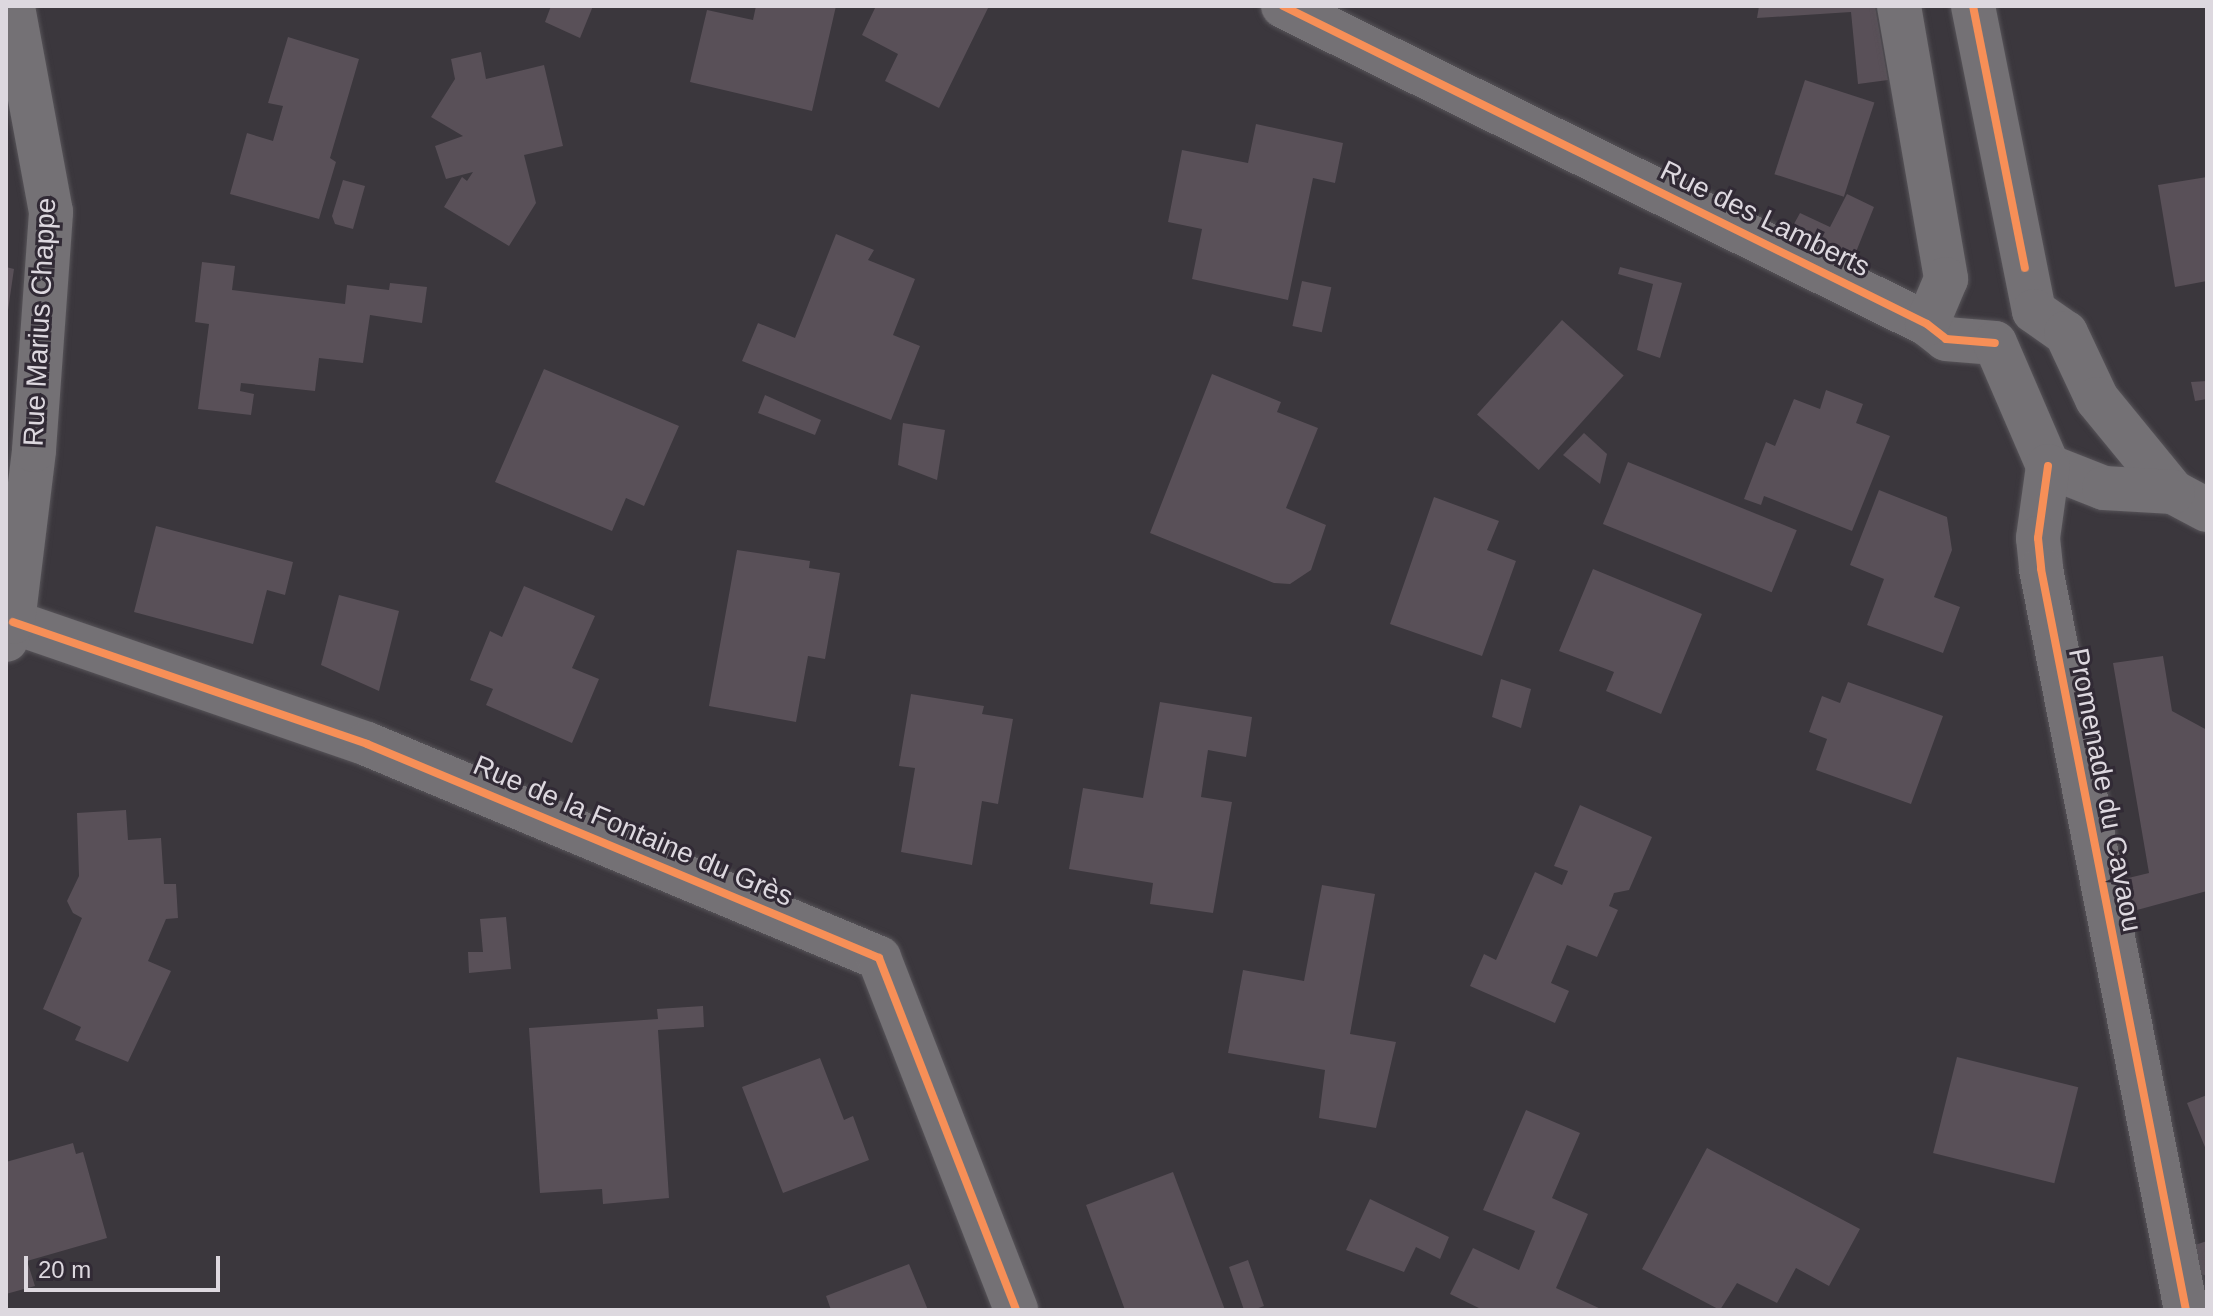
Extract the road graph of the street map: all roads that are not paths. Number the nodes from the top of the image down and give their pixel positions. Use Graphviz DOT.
graph roads {
  1 [pos="13,6"];
  2 [pos="1283,6"];
  3 [pos="1899,6"];
  4 [pos="1973,6"];
  5 [pos="2034,311"];
  6 [pos="1927,324"];
  7 [pos="1995,343"];
  8 [pos="2048,466"];
  9 [pos="2190,501"];
  10 [pos="10,631"];
  11 [pos="1016,1310"];
  12 [pos="2186,1310"];
  1 -- 10 [label="street, Rue Marius Chappe"];
  2 -- 6 [label="street, Rue des Lamberts"];
  3 -- 6 [label="street"];
  4 -- 5 [label="street"];
  5 -- 7 [label="street"];
  5 -- 9 [label="street"];
  6 -- 7 [label="street, Rue des Lamberts"];
  7 -- 8 [label="street"];
  8 -- 9 [label="street"];
  8 -- 12 [label="street, Promenade du Cavaou"];
  10 -- 11 [label="street, Rue de la Fontaine du Grès"];
}
